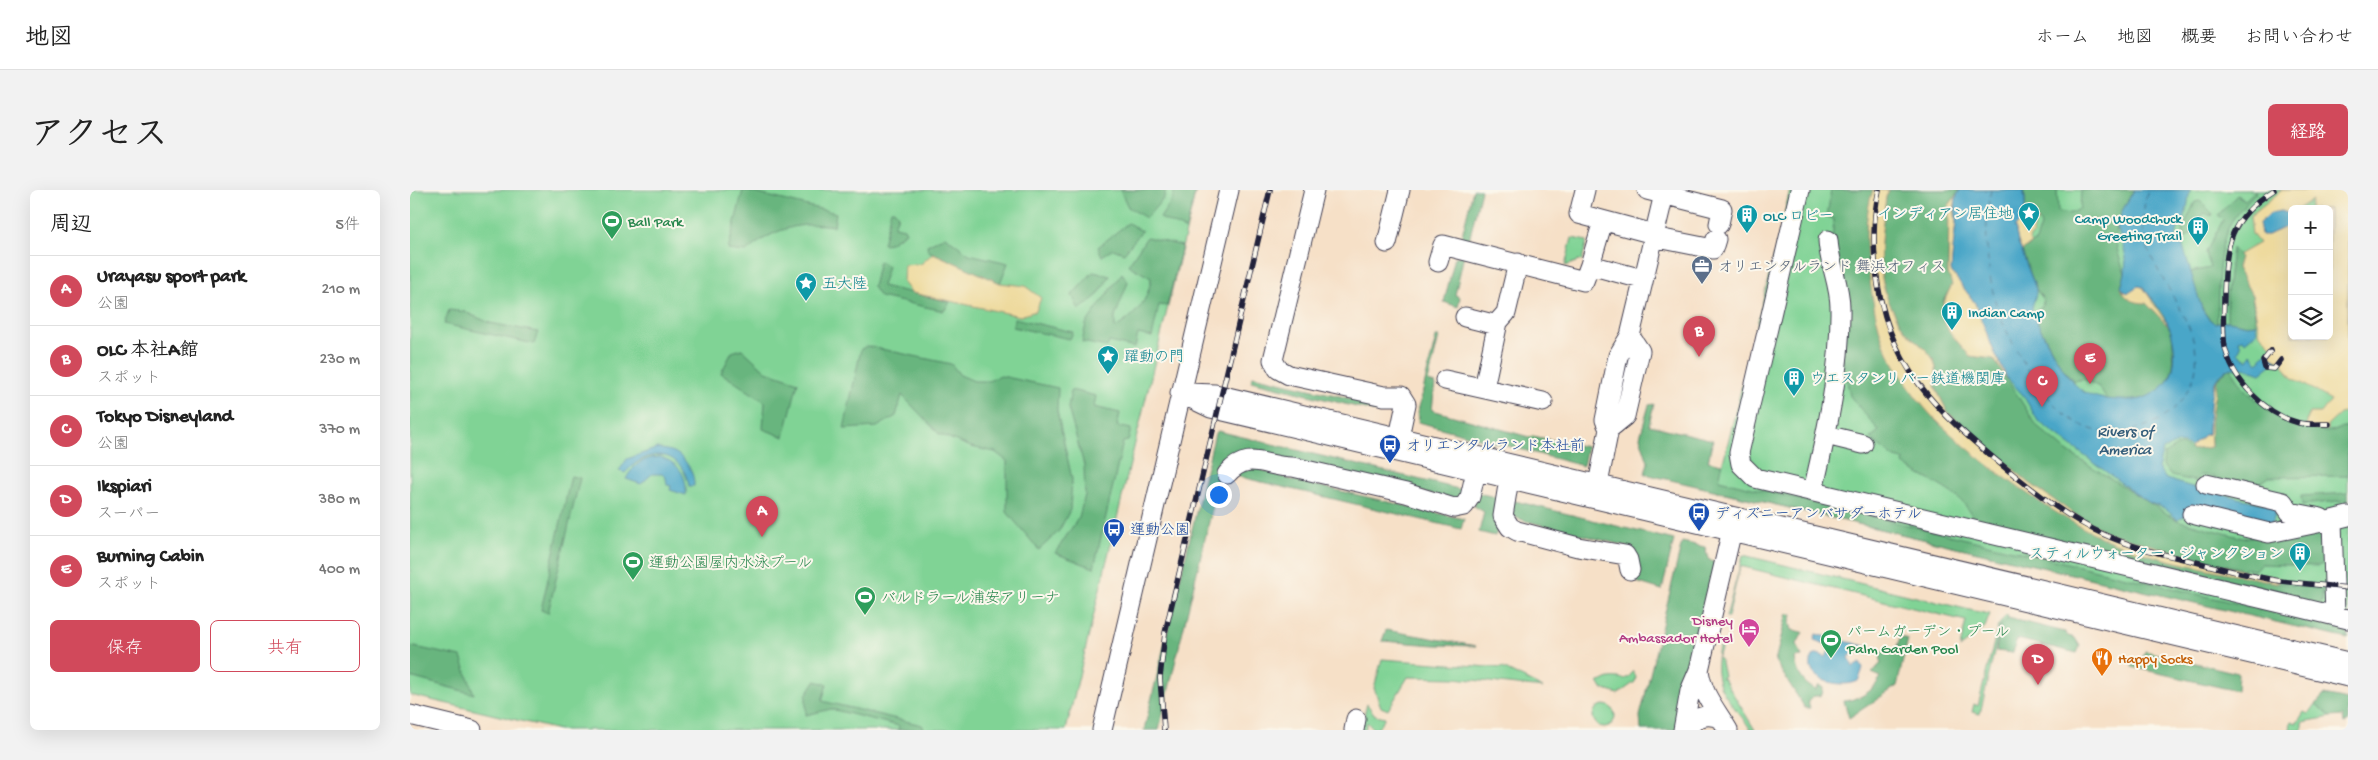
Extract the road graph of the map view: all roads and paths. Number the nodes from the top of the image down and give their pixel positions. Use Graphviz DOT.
graph roads {
  1 [pos="1229,190"];
  2 [pos="1314,190"];
  3 [pos="1400,190"];
  4 [pos="1585,190"];
  5 [pos="1800,190"];
  6 [pos="1659,191"];
  7 [pos="1603,221"];
  8 [pos="1653,236"];
  9 [pos="1828,240"];
  10 [pos="1387,243"];
  11 [pos="1438,262"];
  12 [pos="1518,262"];
  13 [pos="1590,265"];
  14 [pos="1642,279"];
  15 [pos="1465,317"];
  16 [pos="1497,324"];
  17 [pos="1444,380"];
  18 [pos="1484,388"];
  19 [pos="1180,393"];
  20 [pos="1543,402"];
  21 [pos="1826,435"];
  22 [pos="1399,437"];
  23 [pos="1863,444"];
  24 [pos="1476,471"];
  25 [pos="1228,474"];
  26 [pos="1509,479"];
  27 [pos="2206,484"];
  28 [pos="1597,491"];
  29 [pos="1813,491"];
  30 [pos="2192,514"];
  31 [pos="2340,518"];
  32 [pos="1732,530"];
  33 [pos="1628,562"];
  34 [pos="2342,618"];
  35 [pos="2348,662"];
  36 [pos="1699,670"];
  37 [pos="2348,677"];
  38 [pos="410,715"];
  39 [pos="1724,724"];
  40 [pos="472,730"];
  41 [pos="1102,730"];
  42 [pos="1684,730"];
  1 -- 19 [label="street"];
  2 -- 22 [label="street"];
  3 -- 10 [label="street"];
  4 -- 7 [label="street"];
  5 -- 29 [label="street"];
  6 -- 8 [label="street"];
  6 -- 8 [label="street"];
  7 -- 8 [label="street"];
  7 -- 13 [label="street"];
  8 -- 14 [label="street"];
  9 -- 21 [label="street"];
  11 -- 12 [label="street"];
  12 -- 13 [label="street"];
  12 -- 16 [label="street"];
  13 -- 14 [label="street"];
  14 -- 28 [label="street"];
  15 -- 16 [label="street"];
  16 -- 18 [label="street"];
  17 -- 18 [label="street"];
  18 -- 20 [label="street"];
  19 -- 22 [label="street"];
  19 -- 24 [label="street"];
  19 -- 41 [label="street"];
  21 -- 23 [label="street"];
  21 -- 29 [label="street"];
  22 -- 28 [label="street"];
  24 -- 25 [label="street"];
  24 -- 26 [label="street"];
  26 -- 28 [label="street"];
  26 -- 33 [label="street"];
  27 -- 31 [label="street"];
  28 -- 32 [label="street"];
  28 -- 35 [label="street"];
  29 -- 34 [label="street"];
  30 -- 31 [label="street"];
  31 -- 34 [label="street"];
  32 -- 36 [label="street"];
  32 -- 37 [label="street"];
  36 -- 39 [label="street"];
  36 -- 42 [label="street"];
  38 -- 40 [label="street"];
  39 -- 42 [label="street"];
}
